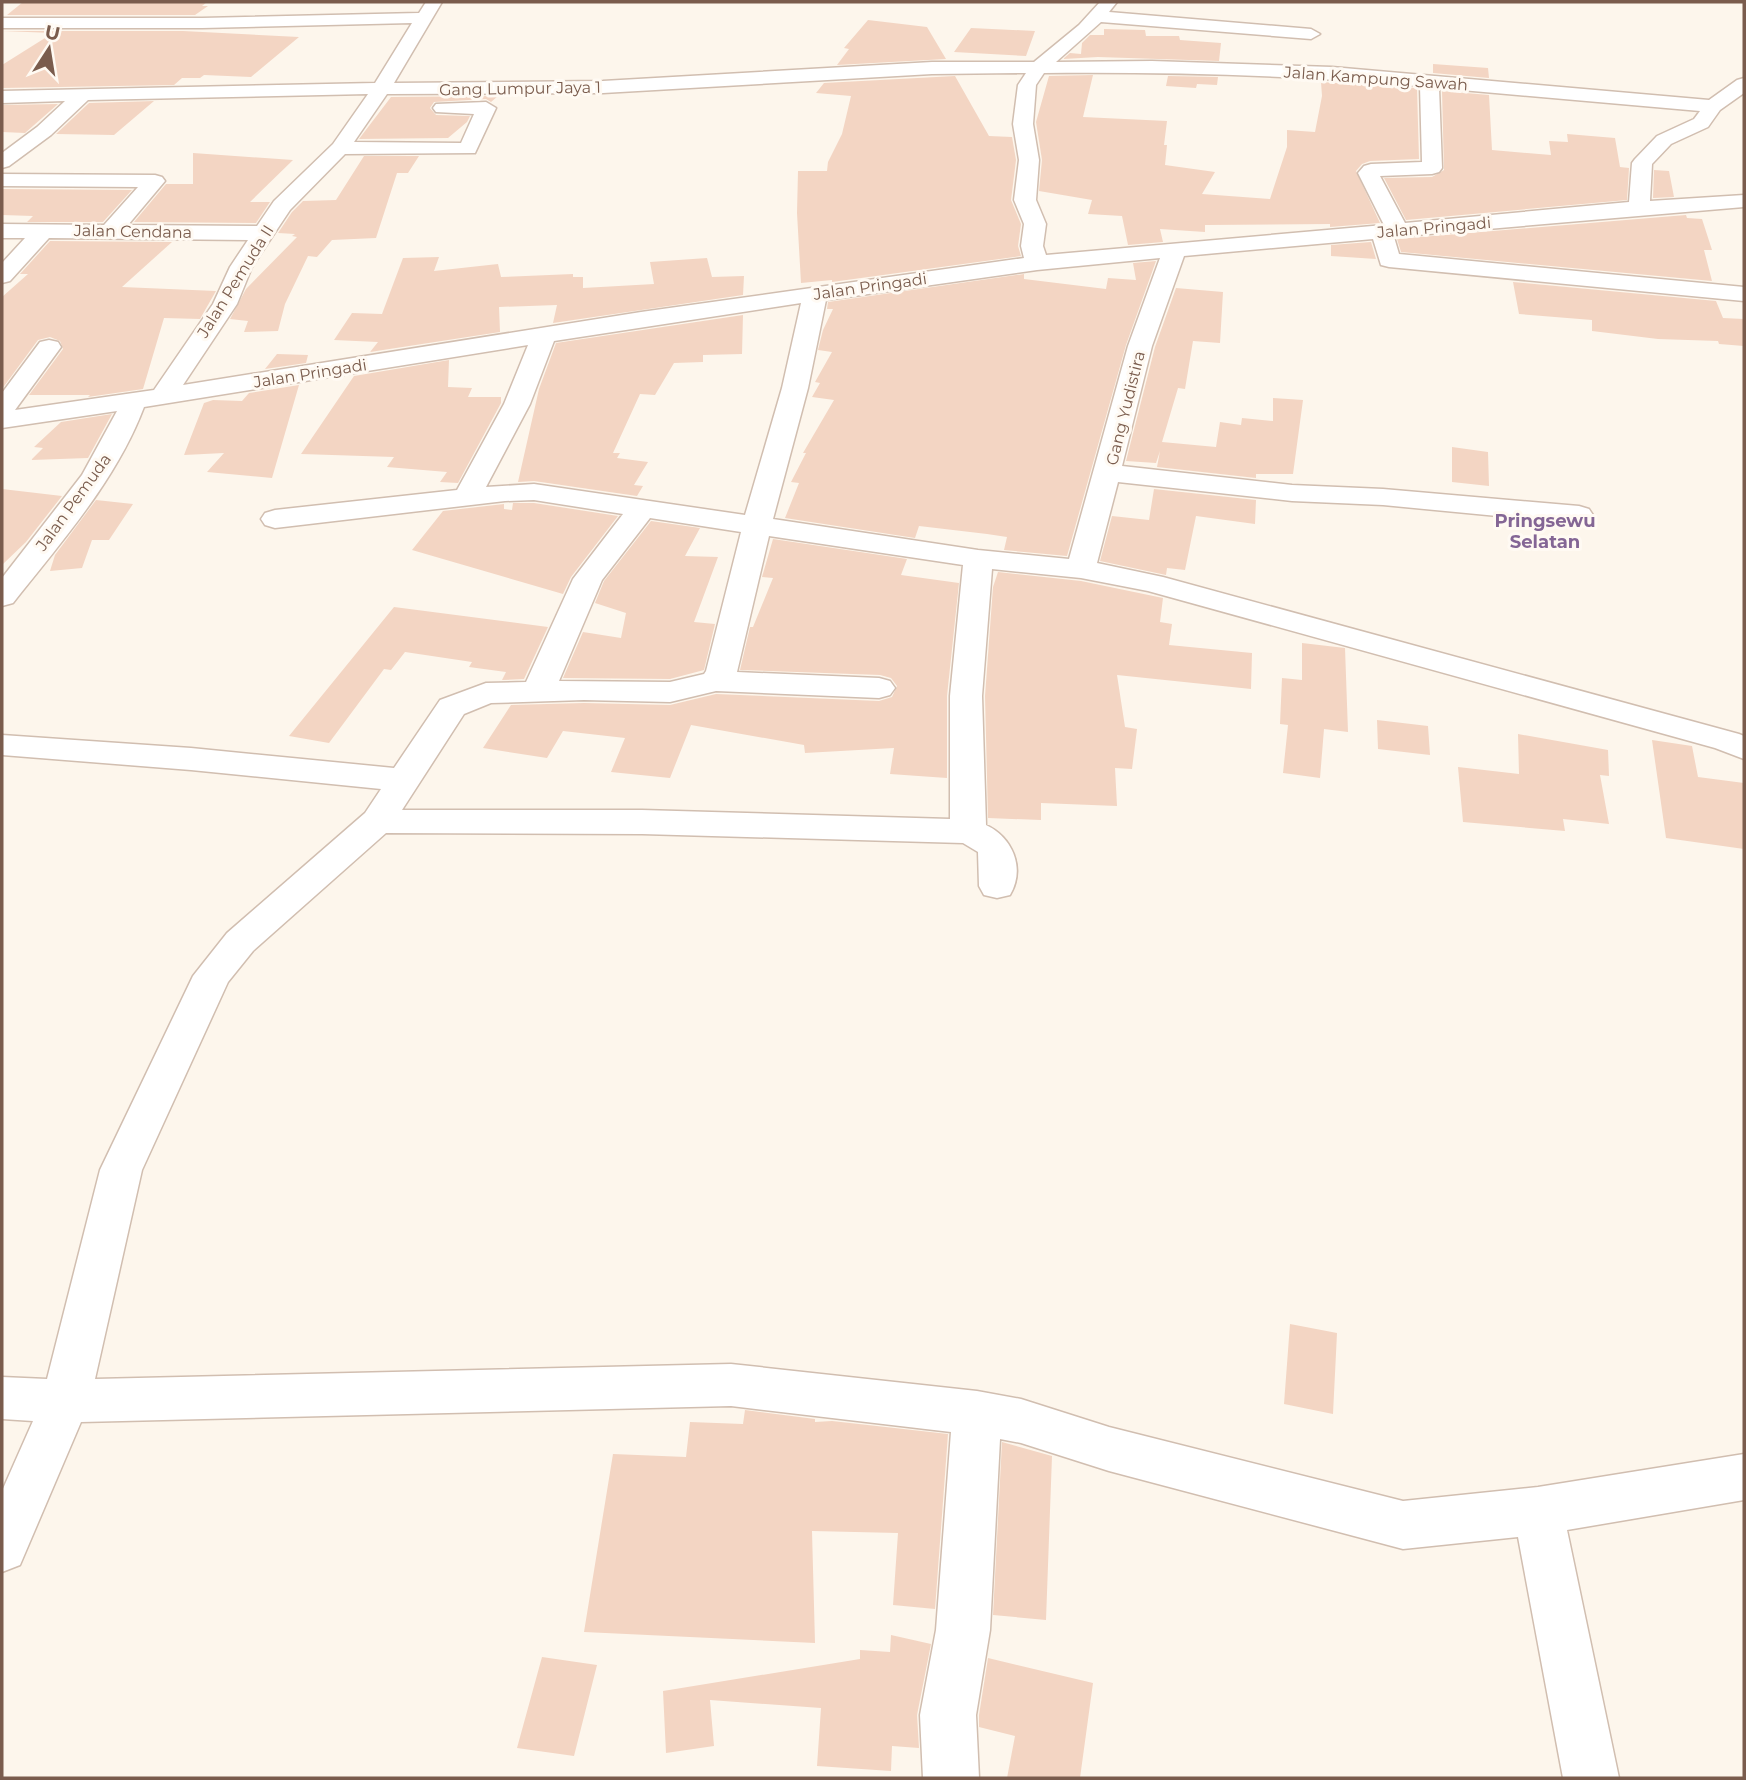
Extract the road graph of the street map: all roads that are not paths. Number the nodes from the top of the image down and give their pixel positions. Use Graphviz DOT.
graph roads {
  1 [pos="1103,9"];
  2 [pos="429,10"];
  3 [pos="3,14"];
  4 [pos="1311,34"];
  5 [pos="1038,67"];
  6 [pos="1429,81"];
  7 [pos="1744,84"];
  8 [pos="381,89"];
  9 [pos="82,96"];
  10 [pos="2,97"];
  11 [pos="1713,106"];
  12 [pos="397,108"];
  13 [pos="422,108"];
  14 [pos="364,109"];
  15 [pos="340,148"];
  16 [pos="2,162"];
  17 [pos="2,180"];
  18 [pos="1744,201"];
  19 [pos="1639,208"];
  20 [pos="111,230"];
  21 [pos="2,231"];
  22 [pos="43,231"];
  23 [pos="1390,231"];
  24 [pos="264,233"];
  25 [pos="1175,249"];
  26 [pos="1037,263"];
  27 [pos="2,276"];
  28 [pos="815,294"];
  29 [pos="1744,294"];
  30 [pos="544,335"];
  31 [pos="49,347"];
  32 [pos="163,396"];
  33 [pos="134,402"];
  34 [pos="2,410"];
  35 [pos="2,420"];
  36 [pos="1108,473"];
  37 [pos="467,497"];
  38 [pos="641,510"];
  39 [pos="1579,515"];
  40 [pos="275,519"];
  41 [pos="757,525"];
  42 [pos="978,559"];
  43 [pos="1081,569"];
  44 [pos="3,594"];
  45 [pos="716,681"];
  46 [pos="879,688"];
  47 [pos="538,692"];
  48 [pos="2,745"];
  49 [pos="1744,749"];
  50 [pos="402,779"];
  51 [pos="377,821"];
  52 [pos="968,831"];
  53 [pos="997,886"];
  54 [pos="2,1398"];
  55 [pos="66,1401"];
  56 [pos="976,1413"];
  57 [pos="1744,1476"];
  58 [pos="1538,1511"];
  59 [pos="2,1548"];
  60 [pos="951,1778"];
  61 [pos="1591,1778"];
  1 -- 4 [label="street"];
  1 -- 5 [label="street"];
  2 -- 3 [label="street"];
  2 -- 8 [label="street, Jalan Pemuda II"];
  5 -- 6 [label="street, Jalan Kampung Sawah"];
  5 -- 8 [label="street, Gang Lumpur Jaya 1"];
  5 -- 26 [label="street"];
  6 -- 11 [label="street, Jalan Kampung Sawah"];
  6 -- 23 [label="street"];
  7 -- 11 [label="street"];
  8 -- 9 [label="street, Gang Lumpur Jaya 1"];
  8 -- 14 [label="street, Jalan Pemuda II"];
  9 -- 10 [label="street, Gang Lumpur Jaya 1"];
  9 -- 16 [label="street"];
  11 -- 19 [label="street"];
  12 -- 14 [label="street"];
  13 -- 15 [label="street"];
  14 -- 15 [label="street, Jalan Pemuda II"];
  15 -- 24 [label="street, Jalan Pemuda II"];
  17 -- 20 [label="street"];
  18 -- 19 [label="street, Jalan Pringadi"];
  19 -- 23 [label="street, Jalan Pringadi"];
  20 -- 22 [label="street, Jalan Cendana"];
  20 -- 24 [label="street, Jalan Cendana"];
  21 -- 22 [label="street, Jalan Cendana"];
  22 -- 27 [label="street"];
  23 -- 25 [label="street, Jalan Pringadi"];
  23 -- 29 [label="street"];
  24 -- 32 [label="street, Jalan Pemuda II"];
  25 -- 26 [label="street, Jalan Pringadi"];
  25 -- 36 [label="street, Gang Yudistira"];
  26 -- 28 [label="street, Jalan Pringadi"];
  28 -- 30 [label="street, Jalan Pringadi"];
  28 -- 41 [label="street"];
  30 -- 32 [label="street, Jalan Pringadi"];
  30 -- 37 [label="street"];
  31 -- 34 [label="street"];
  32 -- 33 [label="street, Jalan Pringadi"];
  33 -- 35 [label="street, Jalan Pringadi"];
  33 -- 44 [label="street, Jalan Pemuda"];
  36 -- 39 [label="street"];
  36 -- 43 [label="street, Gang Yudistira"];
  37 -- 38 [label="street"];
  37 -- 40 [label="street"];
  38 -- 41 [label="street"];
  38 -- 47 [label="street"];
  41 -- 42 [label="street"];
  41 -- 45 [label="street"];
  42 -- 43 [label="street"];
  42 -- 52 [label="street"];
  43 -- 49 [label="street"];
  45 -- 46 [label="street"];
  45 -- 47 [label="street"];
  47 -- 50 [label="street"];
  48 -- 50 [label="street"];
  50 -- 51 [label="street"];
  51 -- 52 [label="street"];
  51 -- 55 [label="street"];
  52 -- 53 [label="street"];
  54 -- 55 [label="street"];
  55 -- 56 [label="street"];
  55 -- 59 [label="street"];
  56 -- 58 [label="street"];
  56 -- 60 [label="street"];
  57 -- 58 [label="street"];
  58 -- 61 [label="street"];
}
